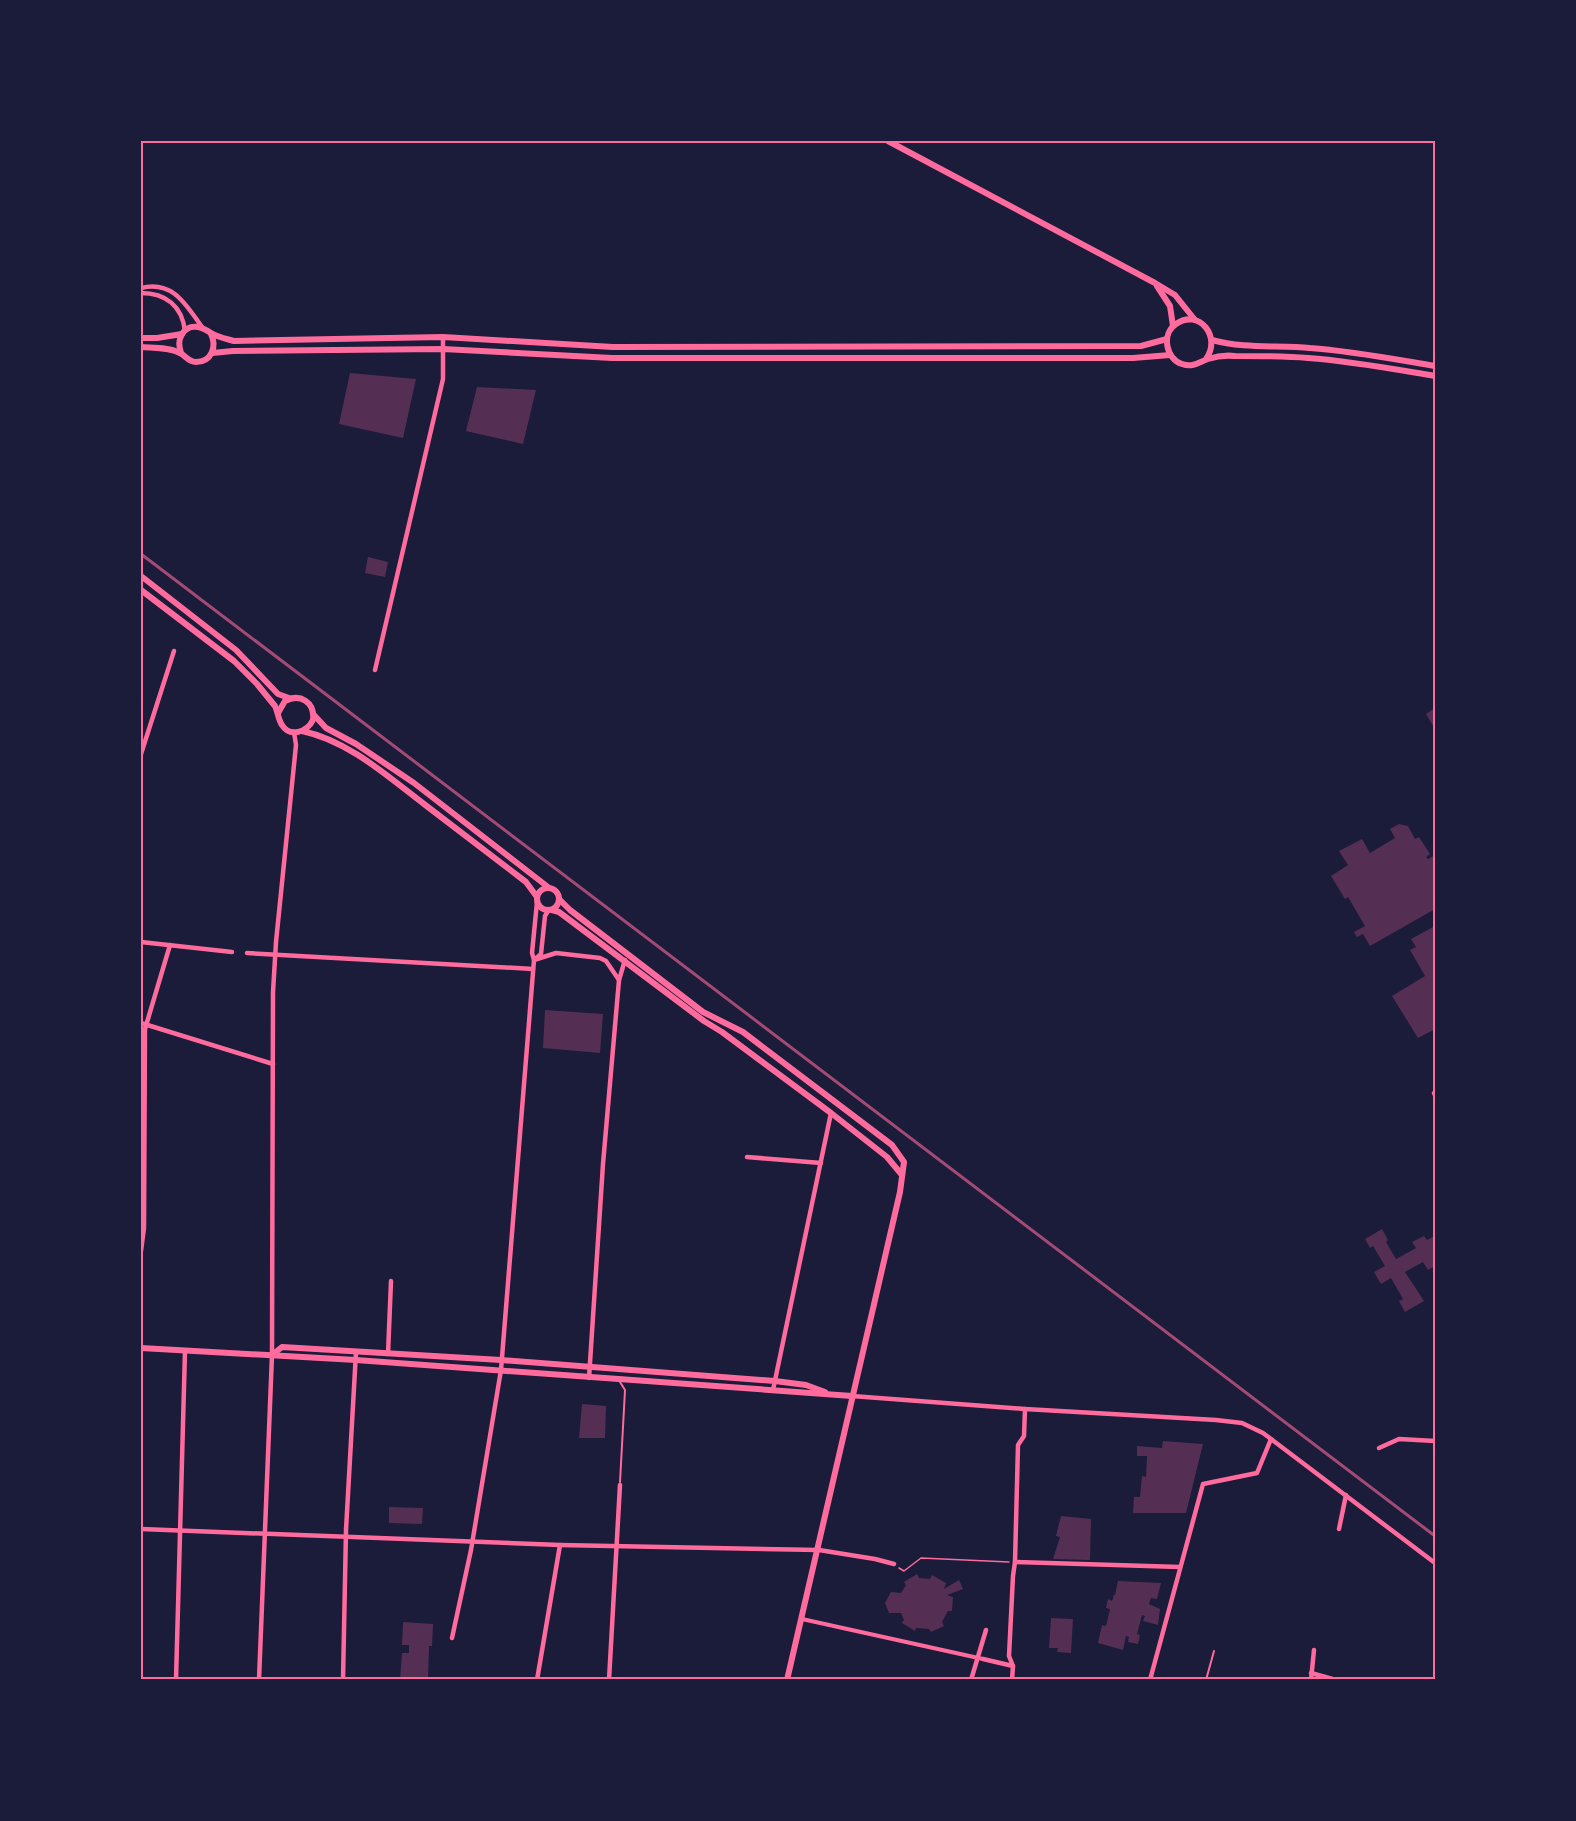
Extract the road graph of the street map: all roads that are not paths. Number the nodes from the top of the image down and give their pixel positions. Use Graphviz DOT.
graph roads {
  1 [pos="888,141"];
  2 [pos="1155,283"];
  3 [pos="141,288"];
  4 [pos="141,293"];
  5 [pos="1195,321"];
  6 [pos="202,327"];
  7 [pos="1173,327"];
  8 [pos="183,333"];
  9 [pos="211,334"];
  10 [pos="443,337"];
  11 [pos="141,338"];
  12 [pos="1167,339"];
  13 [pos="1212,340"];
  14 [pos="141,347"];
  15 [pos="443,349"];
  16 [pos="181,353"];
  17 [pos="212,353"];
  18 [pos="1170,355"];
  19 [pos="1206,359"];
  20 [pos="1435,366"];
  21 [pos="1435,376"];
  22 [pos="141,576"];
  23 [pos="141,590"];
  24 [pos="174,651"];
  25 [pos="375,670"];
  26 [pos="289,698"];
  27 [pos="278,712"];
  28 [pos="314,715"];
  29 [pos="298,732"];
  30 [pos="141,754"];
  31 [pos="548,887"];
  32 [pos="537,900"];
  33 [pos="560,900"];
  34 [pos="550,910"];
  35 [pos="141,942"];
  36 [pos="170,945"];
  37 [pos="232,952"];
  38 [pos="247,953"];
  39 [pos="274,955"];
  40 [pos="534,960"];
  41 [pos="625,960"];
  42 [pos="533,969"];
  43 [pos="619,980"];
  44 [pos="144,1024"];
  45 [pos="273,1064"];
  46 [pos="831,1113"];
  47 [pos="747,1156"];
  48 [pos="820,1163"];
  49 [pos="902,1174"];
  50 [pos="141,1251"];
  51 [pos="391,1281"];
  52 [pos="141,1348"];
  53 [pos="185,1351"];
  54 [pos="356,1352"];
  55 [pos="388,1354"];
  56 [pos="272,1355"];
  57 [pos="356,1360"];
  58 [pos="501,1360"];
  59 [pos="590,1366"];
  60 [pos="501,1370"];
  61 [pos="589,1378"];
  62 [pos="618,1380"];
  63 [pos="775,1381"];
  64 [pos="773,1390"];
  65 [pos="834,1395"];
  66 [pos="852,1396"];
  67 [pos="1025,1409"];
  68 [pos="1271,1439"];
  69 [pos="1435,1442"];
  70 [pos="1379,1448"];
  71 [pos="620,1484"];
  72 [pos="1346,1495"];
  73 [pos="141,1529"];
  74 [pos="1339,1529"];
  75 [pos="181,1530"];
  76 [pos="265,1533"];
  77 [pos="346,1536"];
  78 [pos="472,1541"];
  79 [pos="560,1545"];
  80 [pos="617,1546"];
  81 [pos="819,1550"];
  82 [pos="1015,1562"];
  83 [pos="1435,1563"];
  84 [pos="894,1564"];
  85 [pos="1180,1568"];
  86 [pos="802,1619"];
  87 [pos="986,1630"];
  88 [pos="452,1638"];
  89 [pos="1314,1650"];
  90 [pos="1214,1651"];
  91 [pos="980,1659"];
  92 [pos="1013,1666"];
  93 [pos="1311,1673"];
  94 [pos="176,1680"];
  95 [pos="259,1680"];
  96 [pos="343,1680"];
  97 [pos="537,1680"];
  98 [pos="609,1680"];
  99 [pos="787,1680"];
  100 [pos="971,1680"];
  101 [pos="1012,1680"];
  102 [pos="1150,1680"];
  103 [pos="1206,1680"];
  104 [pos="1311,1680"];
  105 [pos="1336,1680"];
  1 -- 2 [label="street"];
  2 -- 5 [label="street"];
  2 -- 7 [label="street"];
  3 -- 6 [label="street"];
  4 -- 8 [label="street"];
  5 -- 7 [label="street"];
  5 -- 13 [label="street"];
  6 -- 8 [label="street"];
  6 -- 9 [label="street"];
  7 -- 12 [label="street"];
  8 -- 11 [label="street"];
  8 -- 16 [label="street"];
  9 -- 10 [label="street"];
  9 -- 17 [label="street"];
  10 -- 12 [label="street"];
  10 -- 15 [label="street"];
  12 -- 18 [label="street"];
  13 -- 19 [label="street"];
  13 -- 20 [label="street"];
  14 -- 16 [label="street"];
  15 -- 17 [label="street"];
  15 -- 18 [label="street"];
  15 -- 25 [label="street"];
  16 -- 17 [label="street"];
  18 -- 19 [label="street"];
  19 -- 21 [label="street"];
  22 -- 26 [label="street"];
  23 -- 27 [label="street"];
  24 -- 30 [label="street"];
  26 -- 27 [label="street"];
  26 -- 28 [label="street"];
  27 -- 29 [label="street"];
  28 -- 29 [label="street"];
  28 -- 31 [label="street"];
  29 -- 32 [label="street"];
  29 -- 39 [label="street"];
  31 -- 32 [label="street"];
  31 -- 33 [label="street"];
  32 -- 34 [label="street"];
  32 -- 40 [label="street"];
  33 -- 34 [label="street"];
  33 -- 49 [label="street"];
  34 -- 40 [label="street"];
  34 -- 41 [label="street"];
  35 -- 36 [label="street"];
  36 -- 37 [label="street"];
  36 -- 44 [label="street"];
  38 -- 39 [label="street"];
  39 -- 42 [label="street"];
  39 -- 45 [label="street"];
  40 -- 42 [label="street"];
  40 -- 43 [label="street"];
  41 -- 43 [label="street"];
  41 -- 46 [label="street"];
  42 -- 58 [label="street"];
  43 -- 59 [label="street"];
  44 -- 45 [label="street"];
  44 -- 50 [label="street"];
  45 -- 56 [label="street"];
  46 -- 48 [label="street"];
  46 -- 49 [label="street"];
  47 -- 48 [label="street"];
  48 -- 63 [label="street"];
  49 -- 66 [label="street"];
  51 -- 55 [label="street"];
  52 -- 53 [label="street"];
  53 -- 56 [label="street"];
  53 -- 75 [label="street"];
  54 -- 55 [label="street"];
  54 -- 56 [label="street"];
  54 -- 57 [label="street"];
  55 -- 58 [label="street"];
  56 -- 57 [label="street"];
  56 -- 76 [label="street"];
  57 -- 60 [label="street"];
  57 -- 77 [label="street"];
  58 -- 59 [label="street"];
  58 -- 60 [label="street"];
  59 -- 61 [label="street"];
  59 -- 63 [label="street"];
  60 -- 61 [label="street"];
  60 -- 78 [label="street"];
  61 -- 62 [label="street"];
  62 -- 64 [label="street"];
  62 -- 71 [label="lane"];
  63 -- 64 [label="street"];
  63 -- 65 [label="street"];
  64 -- 65 [label="street"];
  65 -- 66 [label="street"];
  66 -- 67 [label="street"];
  66 -- 81 [label="street"];
  67 -- 68 [label="street"];
  67 -- 82 [label="street"];
  68 -- 72 [label="street"];
  68 -- 85 [label="street"];
  69 -- 70 [label="street"];
  71 -- 80 [label="street"];
  72 -- 74 [label="street"];
  72 -- 83 [label="street"];
  73 -- 75 [label="street"];
  75 -- 76 [label="street"];
  75 -- 94 [label="street"];
  76 -- 77 [label="street"];
  76 -- 95 [label="street"];
  77 -- 78 [label="street"];
  77 -- 96 [label="street"];
  78 -- 79 [label="street"];
  78 -- 88 [label="street"];
  79 -- 80 [label="street"];
  79 -- 97 [label="street"];
  80 -- 81 [label="street"];
  80 -- 98 [label="street"];
  81 -- 84 [label="street"];
  81 -- 86 [label="street"];
  82 -- 85 [label="street"];
  82 -- 92 [label="street"];
  85 -- 102 [label="street"];
  86 -- 91 [label="street"];
  86 -- 99 [label="street"];
  87 -- 91 [label="street"];
  89 -- 93 [label="street"];
  90 -- 103 [label="lane"];
  91 -- 92 [label="street"];
  91 -- 100 [label="street"];
  92 -- 101 [label="street"];
  93 -- 104 [label="street"];
  93 -- 105 [label="street"];
}
